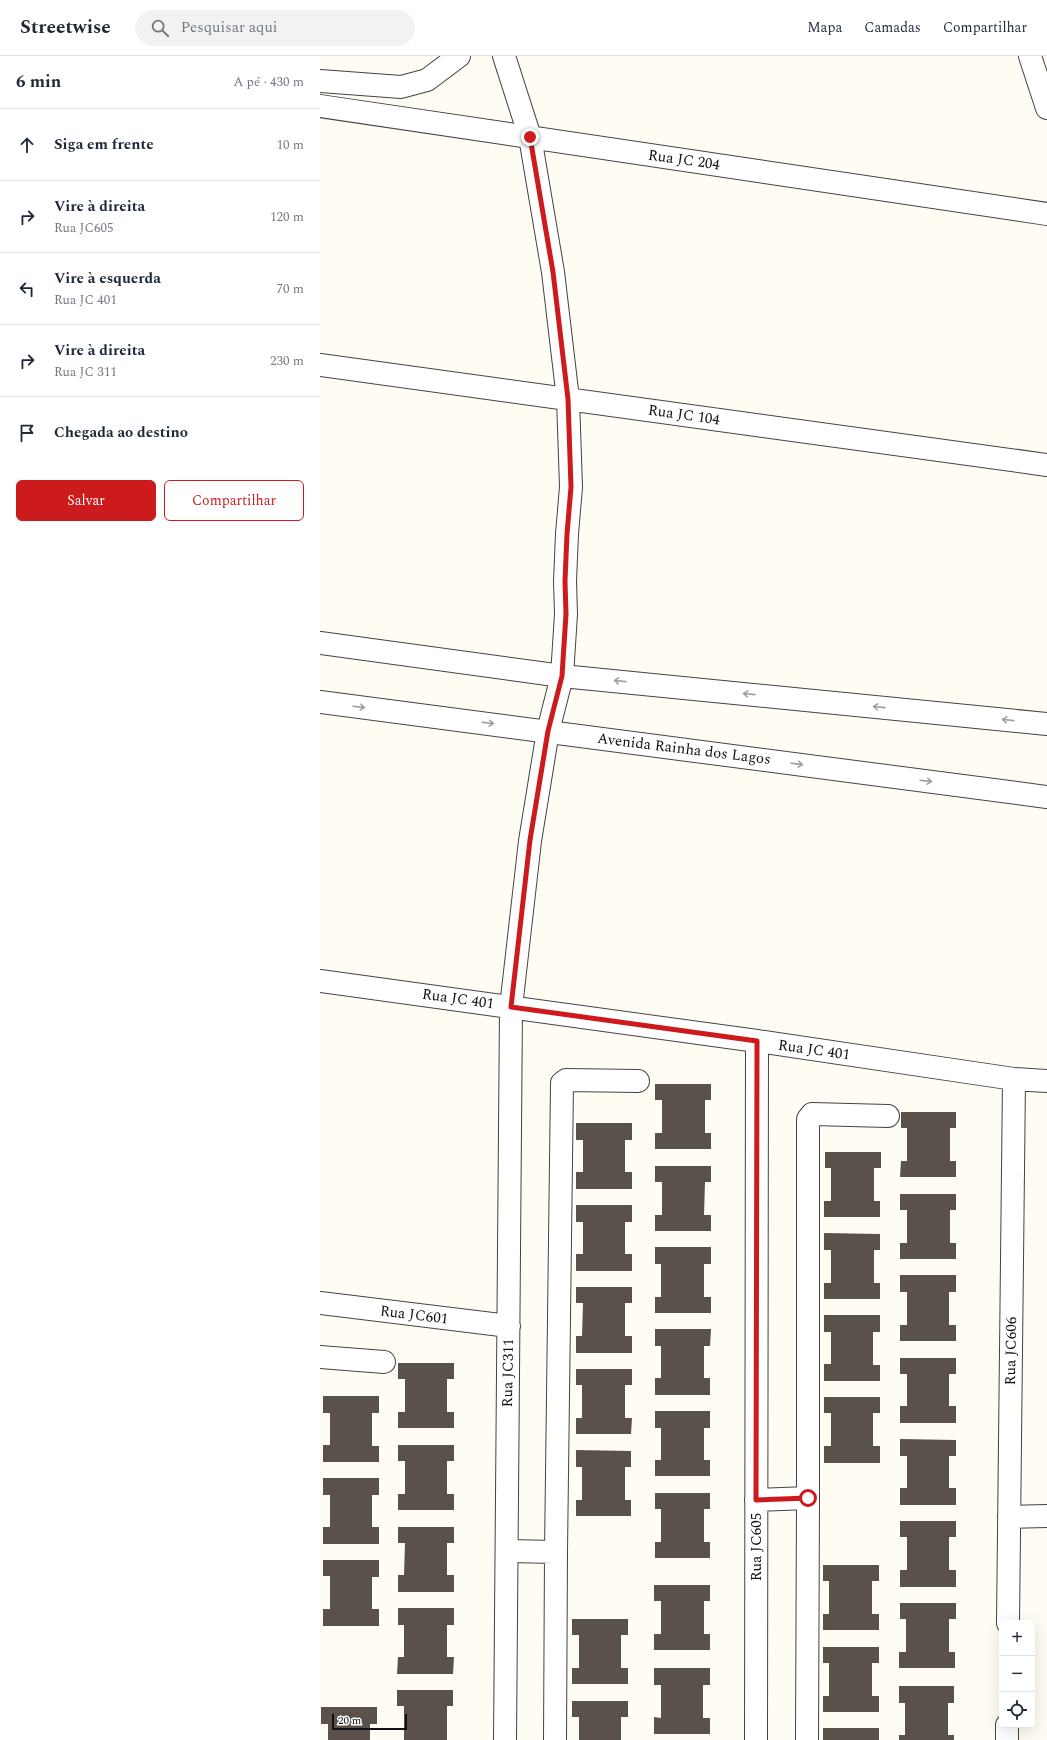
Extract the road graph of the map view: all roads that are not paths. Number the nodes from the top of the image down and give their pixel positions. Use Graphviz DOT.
graph roads {
  1 [pos="459,56"];
  2 [pos="504,56"];
  3 [pos="1030,56"];
  4 [pos="320,80"];
  5 [pos="320,106"];
  6 [pos="1047,108"];
  7 [pos="530,137"];
  8 [pos="1047,214"];
  9 [pos="320,365"];
  10 [pos="568,399"];
  11 [pos="1047,465"];
  12 [pos="320,643"];
  13 [pos="562,676"];
  14 [pos="320,702"];
  15 [pos="1047,724"];
  16 [pos="548,731"];
  17 [pos="1047,797"];
  18 [pos="320,981"];
  19 [pos="511,1007"];
  20 [pos="757,1041"];
  21 [pos="1014,1079"];
  22 [pos="638,1081"];
  23 [pos="1047,1081"];
  24 [pos="888,1116"];
  25 [pos="320,1303"];
  26 [pos="509,1326"];
  27 [pos="320,1357"];
  28 [pos="384,1362"];
  29 [pos="808,1498"];
  30 [pos="756,1500"];
  31 [pos="1047,1516"];
  32 [pos="1009,1517"];
  33 [pos="507,1551"];
  34 [pos="556,1552"];
  35 [pos="1008,1620"];
  36 [pos="1007,1728"];
  37 [pos="505,1740"];
  38 [pos="555,1740"];
  39 [pos="756,1740"];
  40 [pos="807,1740"];
  41 [pos="1007,1740"];
  1 -- 4 [label="street"];
  2 -- 7 [label="street, Rua JC311"];
  3 -- 6 [label="street"];
  5 -- 7 [label="street, Rua JC 204"];
  7 -- 8 [label="street, Rua JC 204"];
  7 -- 10 [label="street, Rua JC311"];
  9 -- 10 [label="street, Rua JC 104"];
  10 -- 11 [label="street, Rua JC 104"];
  10 -- 13 [label="street, Rua JC311"];
  12 -- 13 [label="street"];
  15 -- 13 [label="street, one-way"];
  13 -- 16 [label="street, Rua JC311"];
  14 -- 16 [label="street, Avenida Rainha dos Lagos, one-way"];
  16 -- 17 [label="street, Avenida Rainha dos Lagos, one-way"];
  16 -- 19 [label="street, Rua JC311"];
  18 -- 19 [label="street, Rua JC 401"];
  19 -- 20 [label="street, Rua JC 401"];
  19 -- 26 [label="street, Rua JC311"];
  20 -- 21 [label="street, Rua JC 401"];
  20 -- 30 [label="street, Rua JC605"];
  21 -- 23 [label="street, Rua JC 401"];
  21 -- 32 [label="street, Rua JC606"];
  22 -- 34 [label="street"];
  24 -- 29 [label="street"];
  25 -- 26 [label="street, Rua JC601"];
  26 -- 33 [label="street, Rua JC311"];
  27 -- 28 [label="street"];
  29 -- 30 [label="street"];
  29 -- 40 [label="street"];
  30 -- 39 [label="street, Rua JC605"];
  31 -- 32 [label="street"];
  32 -- 35 [label="street, Rua JC606"];
  33 -- 34 [label="street"];
  33 -- 37 [label="street, Rua JC311"];
  34 -- 38 [label="street"];
  36 -- 41 [label="street"];
}
